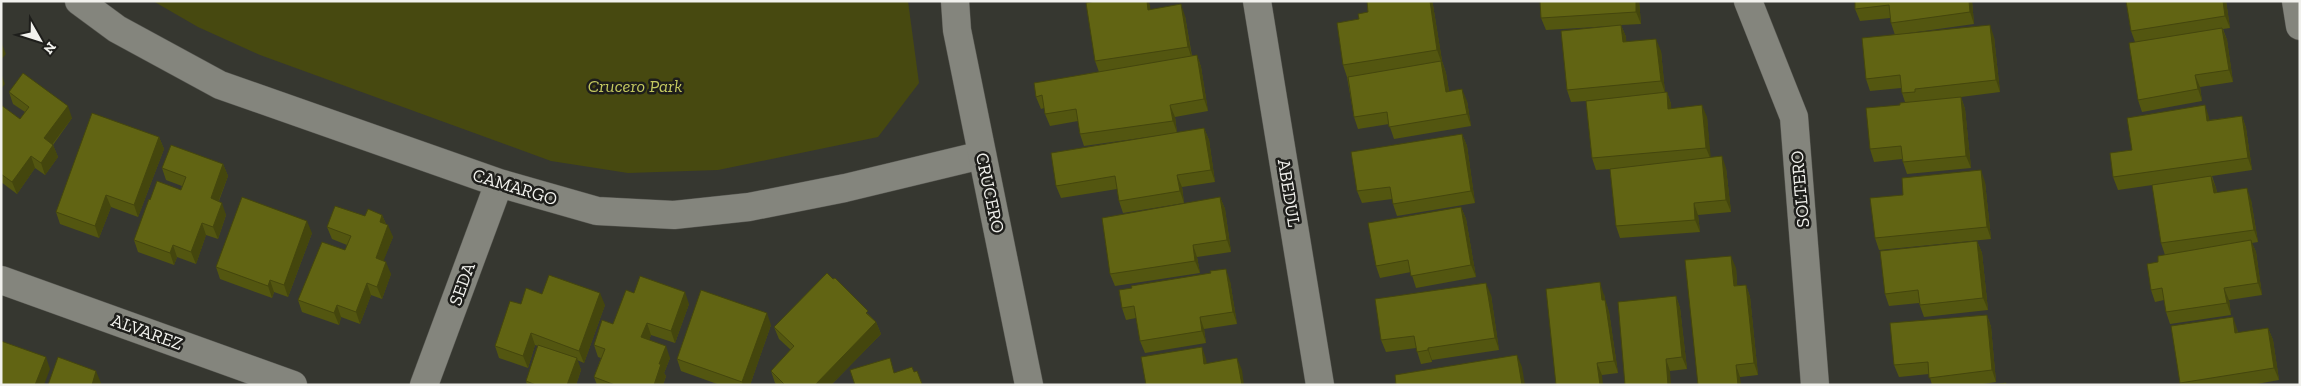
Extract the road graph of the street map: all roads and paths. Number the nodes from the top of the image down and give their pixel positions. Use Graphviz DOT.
graph roads {
  1 [pos="79,1"];
  2 [pos="955,1"];
  3 [pos="1257,1"];
  4 [pos="1748,1"];
  5 [pos="2296,1"];
  6 [pos="2300,26"];
  7 [pos="982,155"];
  8 [pos="499,183"];
  9 [pos="1,280"];
  10 [pos="293,385"];
  11 [pos="424,385"];
  12 [pos="1029,385"];
  13 [pos="1320,385"];
  14 [pos="1815,385"];
  1 -- 8 [label="street, CAMARGO"];
  2 -- 7 [label="street, CRUCERO"];
  3 -- 13 [label="street, ABEDUL"];
  4 -- 14 [label="street, SOLTERO"];
  5 -- 6 [label="street"];
  7 -- 8 [label="street, CAMARGO"];
  7 -- 12 [label="street, CRUCERO"];
  8 -- 11 [label="street, SEDA"];
  9 -- 10 [label="street, ALVAREZ"];
}
